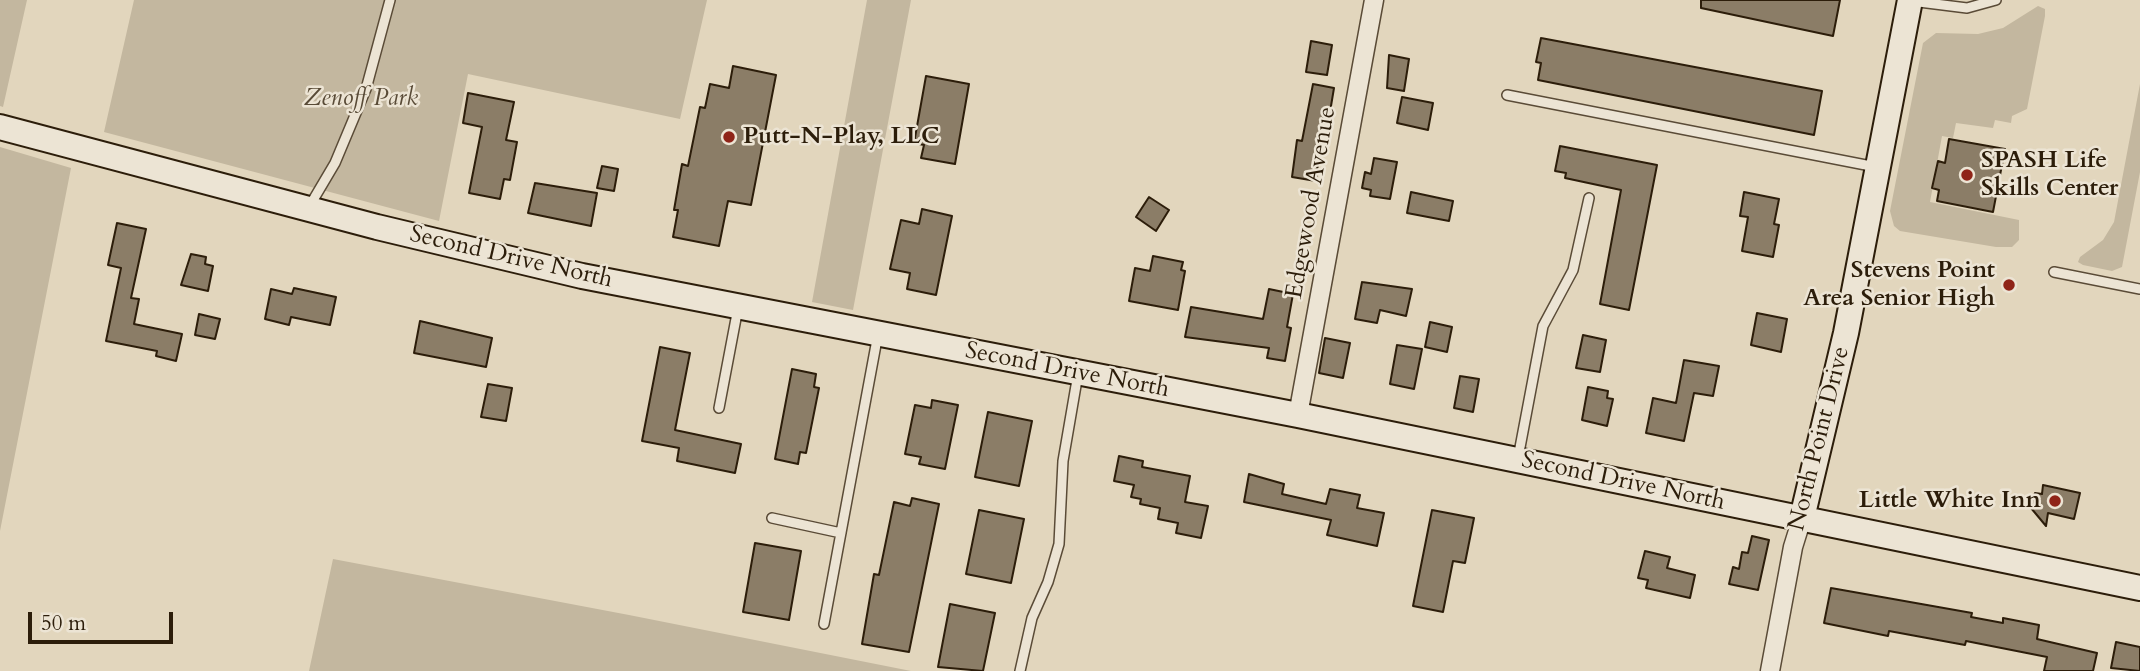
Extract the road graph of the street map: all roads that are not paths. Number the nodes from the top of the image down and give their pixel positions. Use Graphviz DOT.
graph roads {
  1 [pos="390,0"];
  2 [pos="1374,0"];
  3 [pos="1996,0"];
  4 [pos="1910,1"];
  5 [pos="1507,96"];
  6 [pos="0,127"];
  7 [pos="1877,168"];
  8 [pos="1588,198"];
  9 [pos="308,208"];
  10 [pos="2054,272"];
  11 [pos="2140,289"];
  12 [pos="738,309"];
  13 [pos="878,334"];
  14 [pos="1078,373"];
  15 [pos="719,408"];
  16 [pos="1298,415"];
  17 [pos="1518,460"];
  18 [pos="772,518"];
  19 [pos="1802,518"];
  20 [pos="841,533"];
  21 [pos="2140,588"];
  22 [pos="824,624"];
  23 [pos="1020,671"];
  24 [pos="1770,671"];
  1 -- 9 [label="lane"];
  2 -- 16 [label="street, Edgewood Avenue"];
  3 -- 4 [label="lane"];
  4 -- 7 [label="street, North Point Drive"];
  5 -- 7 [label="lane"];
  6 -- 9 [label="street, Second Drive North"];
  7 -- 19 [label="street, North Point Drive"];
  8 -- 17 [label="lane"];
  9 -- 12 [label="street, Second Drive North"];
  10 -- 11 [label="lane"];
  12 -- 13 [label="street, Second Drive North"];
  12 -- 15 [label="lane"];
  13 -- 14 [label="street, Second Drive North"];
  13 -- 20 [label="lane"];
  14 -- 16 [label="street, Second Drive North"];
  14 -- 23 [label="lane"];
  16 -- 17 [label="street, Second Drive North"];
  17 -- 19 [label="street, Second Drive North"];
  18 -- 20 [label="lane"];
  19 -- 21 [label="street, Second Drive North"];
  19 -- 24 [label="street, North Point Drive"];
  20 -- 22 [label="lane"];
}
